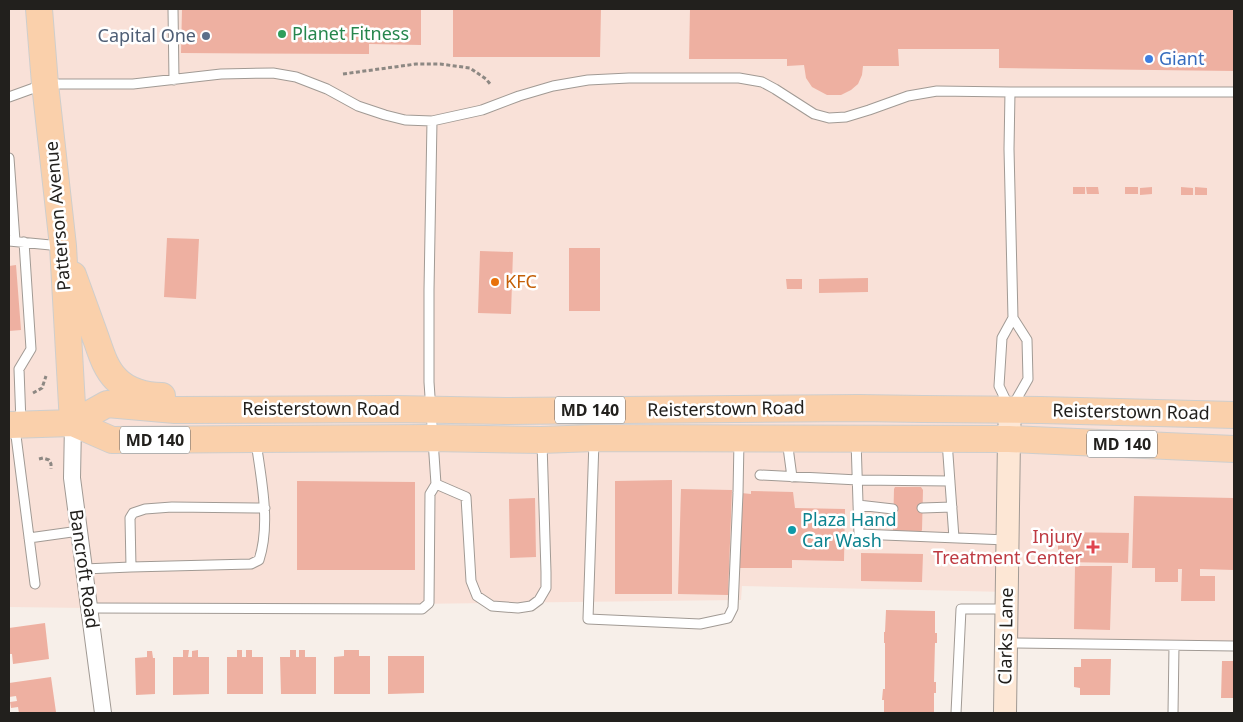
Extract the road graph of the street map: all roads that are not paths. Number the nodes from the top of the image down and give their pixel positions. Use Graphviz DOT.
graph roads {
  1 [pos="39,9"];
  2 [pos="173,9"];
  3 [pos="174,80"];
  4 [pos="45,84"];
  5 [pos="1010,92"];
  6 [pos="1234,92"];
  7 [pos="9,97"];
  8 [pos="432,121"];
  9 [pos="9,158"];
  10 [pos="16,241"];
  11 [pos="63,246"];
  12 [pos="1013,318"];
  13 [pos="703,408"];
  14 [pos="324,409"];
  15 [pos="432,410"];
  16 [pos="1010,410"];
  17 [pos="1234,415"];
  18 [pos="73,423"];
  19 [pos="15,425"];
  20 [pos="432,438"];
  21 [pos="594,438"];
  22 [pos="787,438"];
  23 [pos="255,439"];
  24 [pos="739,439"];
  25 [pos="856,439"];
  26 [pos="947,439"];
  27 [pos="1009,439"];
  28 [pos="541,440"];
  29 [pos="1234,449"];
  30 [pos="760,475"];
  31 [pos="792,477"];
  32 [pos="858,480"];
  33 [pos="950,481"];
  34 [pos="436,484"];
  35 [pos="858,505"];
  36 [pos="952,507"];
  37 [pos="265,508"];
  38 [pos="922,508"];
  39 [pos="893,509"];
  40 [pos="79,531"];
  41 [pos="29,538"];
  42 [pos="954,538"];
  43 [pos="1008,540"];
  44 [pos="131,567"];
  45 [pos="84,569"];
  46 [pos="34,584"];
  47 [pos="89,608"];
  48 [pos="1006,609"];
  49 [pos="1006,643"];
  50 [pos="1174,646"];
  51 [pos="1234,646"];
  52 [pos="103,713"];
  53 [pos="956,713"];
  54 [pos="1005,713"];
  55 [pos="1173,713"];
  1 -- 4 [label="main road, Patterson Avenue"];
  2 -- 3 [label="lane"];
  3 -- 4 [label="lane"];
  3 -- 8 [label="lane"];
  4 -- 7 [label="lane"];
  4 -- 11 [label="main road, Patterson Avenue"];
  5 -- 6 [label="lane"];
  5 -- 8 [label="lane"];
  5 -- 12 [label="lane"];
  8 -- 15 [label="lane"];
  9 -- 10 [label="lane"];
  10 -- 11 [label="lane"];
  10 -- 19 [label="lane"];
  11 -- 14 [label="main road"];
  11 -- 18 [label="main road, Patterson Avenue"];
  12 -- 16 [label="lane"];
  12 -- 16 [label="lane"];
  13 -- 15 [label="main road, Reisterstown Road / MD 140"];
  13 -- 16 [label="main road, Reisterstown Road / MD 140"];
  13 -- 21 [label="main road"];
  14 -- 15 [label="main road, Reisterstown Road / MD 140"];
  14 -- 18 [label="main road, Reisterstown Road / MD 140"];
  15 -- 20 [label="lane"];
  16 -- 17 [label="main road, Reisterstown Road / MD 140"];
  16 -- 27 [label="street, Clarks Lane"];
  18 -- 19 [label="main road, Reisterstown Road / MD 140"];
  18 -- 23 [label="main road, Reisterstown Road / MD 140"];
  18 -- 40 [label="street, Bancroft Road"];
  19 -- 41 [label="lane"];
  20 -- 23 [label="main road, Reisterstown Road / MD 140"];
  20 -- 28 [label="main road, Reisterstown Road / MD 140"];
  20 -- 34 [label="lane"];
  21 -- 24 [label="main road, Reisterstown Road / MD 140"];
  21 -- 24 [label="lane"];
  21 -- 28 [label="main road, Reisterstown Road / MD 140"];
  22 -- 24 [label="main road, Reisterstown Road / MD 140"];
  22 -- 25 [label="main road, Reisterstown Road / MD 140"];
  22 -- 31 [label="lane"];
  23 -- 37 [label="lane"];
  25 -- 26 [label="main road, Reisterstown Road / MD 140"];
  25 -- 32 [label="lane"];
  26 -- 27 [label="main road, Reisterstown Road / MD 140"];
  26 -- 33 [label="lane"];
  27 -- 29 [label="main road, Reisterstown Road / MD 140"];
  27 -- 43 [label="street, Clarks Lane"];
  28 -- 34 [label="lane"];
  30 -- 31 [label="lane"];
  31 -- 32 [label="lane"];
  32 -- 33 [label="lane"];
  32 -- 35 [label="lane"];
  33 -- 36 [label="lane"];
  34 -- 47 [label="lane"];
  35 -- 39 [label="lane"];
  35 -- 42 [label="lane"];
  36 -- 38 [label="lane"];
  36 -- 42 [label="lane"];
  37 -- 44 [label="lane"];
  37 -- 44 [label="lane"];
  40 -- 41 [label="lane"];
  40 -- 45 [label="street, Bancroft Road"];
  41 -- 46 [label="lane"];
  42 -- 43 [label="lane"];
  43 -- 48 [label="street, Clarks Lane"];
  44 -- 45 [label="lane"];
  45 -- 47 [label="street, Bancroft Road"];
  47 -- 52 [label="street, Bancroft Road"];
  48 -- 49 [label="street, Clarks Lane"];
  48 -- 53 [label="lane"];
  49 -- 50 [label="lane"];
  49 -- 54 [label="street, Clarks Lane"];
  50 -- 51 [label="lane"];
  50 -- 55 [label="lane"];
}
